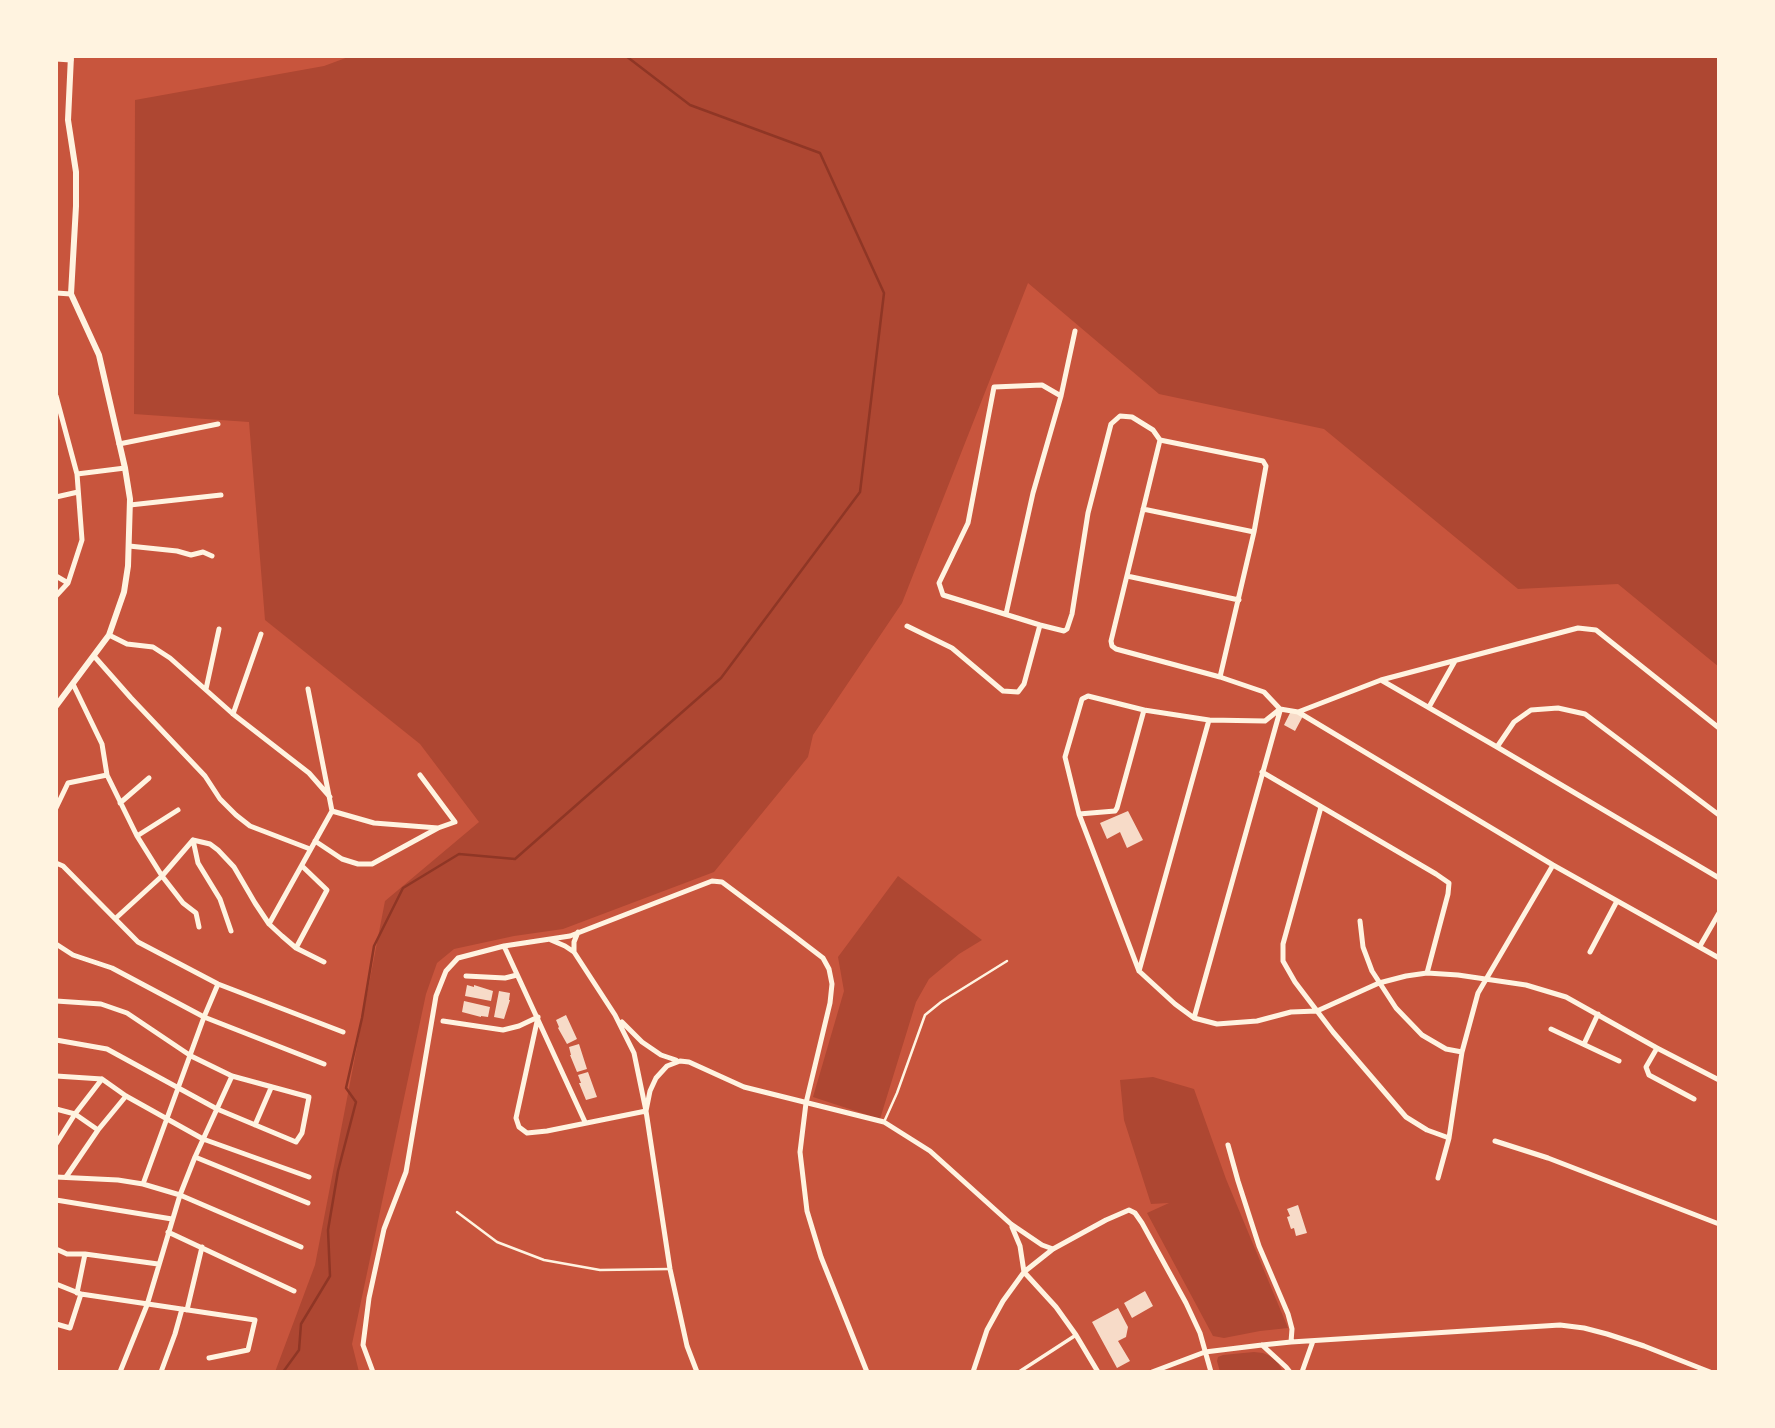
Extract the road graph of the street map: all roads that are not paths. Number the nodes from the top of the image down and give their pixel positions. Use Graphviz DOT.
graph roads {
  1 [pos="71,58"];
  2 [pos="56,59"];
  3 [pos="56,293"];
  4 [pos="71,294"];
  5 [pos="1074,331"];
  6 [pos="56,396"];
  7 [pos="1061,396"];
  8 [pos="218,424"];
  9 [pos="1160,440"];
  10 [pos="119,444"];
  11 [pos="125,468"];
  12 [pos="77,474"];
  13 [pos="78,492"];
  14 [pos="221,495"];
  15 [pos="56,497"];
  16 [pos="130,505"];
  17 [pos="1143,509"];
  18 [pos="1254,532"];
  19 [pos="129,545"];
  20 [pos="212,556"];
  21 [pos="56,576"];
  22 [pos="1127,576"];
  23 [pos="68,583"];
  24 [pos="56,596"];
  25 [pos="1238,600"];
  26 [pos="1006,614"];
  27 [pos="1040,625"];
  28 [pos="907,626"];
  29 [pos="219,629"];
  30 [pos="261,634"];
  31 [pos="109,635"];
  32 [pos="94,656"];
  33 [pos="1455,661"];
  34 [pos="1220,677"];
  35 [pos="1381,680"];
  36 [pos="73,684"];
  37 [pos="206,689"];
  38 [pos="308,690"];
  39 [pos="56,706"];
  40 [pos="1429,708"];
  41 [pos="1144,709"];
  42 [pos="1280,709"];
  43 [pos="1298,712"];
  44 [pos="233,714"];
  45 [pos="1209,720"];
  46 [pos="1719,728"];
  47 [pos="1497,747"];
  48 [pos="1262,772"];
  49 [pos="107,775"];
  50 [pos="420,775"];
  51 [pos="149,778"];
  52 [pos="330,797"];
  53 [pos="120,803"];
  54 [pos="1321,807"];
  55 [pos="56,808"];
  56 [pos="178,810"];
  57 [pos="332,810"];
  58 [pos="1079,814"];
  59 [pos="1719,815"];
  60 [pos="438,828"];
  61 [pos="137,836"];
  62 [pos="193,840"];
  63 [pos="314,841"];
  64 [pos="310,849"];
  65 [pos="56,863"];
  66 [pos="1553,865"];
  67 [pos="302,866"];
  68 [pos="162,876"];
  69 [pos="1719,878"];
  70 [pos="1617,901"];
  71 [pos="1719,913"];
  72 [pos="116,918"];
  73 [pos="1360,921"];
  74 [pos="269,924"];
  75 [pos="198,928"];
  76 [pos="231,931"];
  77 [pos="578,932"];
  78 [pos="549,939"];
  79 [pos="56,944"];
  80 [pos="503,946"];
  81 [pos="1700,946"];
  82 [pos="296,948"];
  83 [pos="575,952"];
  84 [pos="1590,953"];
  85 [pos="1719,958"];
  86 [pos="1007,961"];
  87 [pos="324,962"];
  88 [pos="1139,971"];
  89 [pos="1427,973"];
  90 [pos="517,975"];
  91 [pos="466,976"];
  92 [pos="1486,980"];
  93 [pos="1379,983"];
  94 [pos="218,984"];
  95 [pos="56,1001"];
  96 [pos="1317,1011"];
  97 [pos="1598,1014"];
  98 [pos="615,1015"];
  99 [pos="204,1017"];
  100 [pos="538,1017"];
  101 [pos="1194,1018"];
  102 [pos="443,1021"];
  103 [pos="1551,1029"];
  104 [pos="343,1032"];
  105 [pos="56,1040"];
  106 [pos="1584,1044"];
  107 [pos="1657,1048"];
  108 [pos="1462,1052"];
  109 [pos="191,1056"];
  110 [pos="1619,1061"];
  111 [pos="690,1062"];
  112 [pos="324,1064"];
  113 [pos="56,1076"];
  114 [pos="232,1076"];
  115 [pos="102,1079"];
  116 [pos="1719,1080"];
  117 [pos="178,1087"];
  118 [pos="271,1088"];
  119 [pos="126,1096"];
  120 [pos="1694,1099"];
  121 [pos="806,1103"];
  122 [pos="217,1108"];
  123 [pos="56,1109"];
  124 [pos="646,1111"];
  125 [pos="75,1114"];
  126 [pos="166,1119"];
  127 [pos="585,1122"];
  128 [pos="884,1122"];
  129 [pos="255,1125"];
  130 [pos="98,1130"];
  131 [pos="1450,1138"];
  132 [pos="203,1139"];
  133 [pos="1495,1141"];
  134 [pos="56,1144"];
  135 [pos="1228,1145"];
  136 [pos="195,1157"];
  137 [pos="56,1177"];
  138 [pos="66,1177"];
  139 [pos="309,1177"];
  140 [pos="1438,1178"];
  141 [pos="144,1184"];
  142 [pos="180,1195"];
  143 [pos="56,1200"];
  144 [pos="308,1203"];
  145 [pos="457,1212"];
  146 [pos="172,1220"];
  147 [pos="1011,1224"];
  148 [pos="1719,1224"];
  149 [pos="169,1232"];
  150 [pos="202,1247"];
  151 [pos="302,1247"];
  152 [pos="56,1249"];
  153 [pos="1054,1249"];
  154 [pos="85,1254"];
  155 [pos="158,1264"];
  156 [pos="670,1269"];
  157 [pos="1024,1272"];
  158 [pos="56,1284"];
  159 [pos="294,1292"];
  160 [pos="79,1294"];
  161 [pos="147,1305"];
  162 [pos="184,1310"];
  163 [pos="56,1324"];
  164 [pos="1076,1335"];
  165 [pos="1313,1341"];
  166 [pos="1291,1342"];
  167 [pos="1262,1345"];
  168 [pos="1205,1352"];
  169 [pos="209,1358"];
  170 [pos="120,1372"];
  171 [pos="161,1372"];
  172 [pos="373,1372"];
  173 [pos="697,1372"];
  174 [pos="867,1372"];
  175 [pos="973,1372"];
  176 [pos="1019,1372"];
  177 [pos="1098,1372"];
  178 [pos="1152,1372"];
  179 [pos="1211,1372"];
  180 [pos="1290,1372"];
  181 [pos="1302,1372"];
  182 [pos="1710,1372"];
  1 -- 2 [label="street"];
  1 -- 4 [label="street"];
  3 -- 4 [label="street"];
  4 -- 10 [label="street"];
  5 -- 7 [label="street"];
  6 -- 12 [label="street"];
  7 -- 26 [label="street"];
  7 -- 26 [label="street"];
  8 -- 10 [label="street"];
  9 -- 17 [label="street"];
  9 -- 18 [label="street"];
  9 -- 27 [label="street"];
  10 -- 11 [label="street"];
  11 -- 12 [label="street"];
  11 -- 16 [label="street"];
  12 -- 13 [label="street"];
  13 -- 15 [label="street"];
  13 -- 23 [label="street"];
  14 -- 16 [label="street"];
  16 -- 19 [label="street"];
  17 -- 18 [label="street"];
  17 -- 22 [label="street"];
  18 -- 25 [label="street"];
  19 -- 20 [label="street"];
  19 -- 31 [label="street"];
  21 -- 23 [label="street"];
  22 -- 25 [label="street"];
  22 -- 34 [label="street"];
  23 -- 24 [label="street"];
  25 -- 34 [label="street"];
  26 -- 27 [label="street"];
  27 -- 28 [label="street"];
  29 -- 37 [label="street"];
  30 -- 44 [label="street"];
  31 -- 32 [label="street"];
  31 -- 37 [label="street"];
  32 -- 36 [label="street"];
  32 -- 64 [label="street"];
  33 -- 35 [label="street"];
  33 -- 40 [label="street"];
  33 -- 46 [label="street"];
  34 -- 42 [label="street"];
  35 -- 40 [label="street"];
  35 -- 43 [label="street"];
  36 -- 39 [label="street"];
  36 -- 49 [label="street"];
  37 -- 44 [label="street"];
  38 -- 52 [label="street"];
  40 -- 47 [label="street"];
  41 -- 45 [label="street"];
  41 -- 58 [label="street"];
  41 -- 58 [label="street"];
  42 -- 43 [label="street"];
  42 -- 45 [label="street"];
  42 -- 48 [label="street"];
  43 -- 66 [label="street"];
  44 -- 52 [label="street"];
  45 -- 88 [label="street"];
  47 -- 59 [label="street"];
  47 -- 69 [label="street"];
  48 -- 54 [label="street"];
  48 -- 101 [label="street"];
  49 -- 53 [label="street"];
  49 -- 55 [label="street"];
  50 -- 60 [label="street"];
  51 -- 53 [label="street"];
  52 -- 57 [label="street"];
  53 -- 61 [label="street"];
  54 -- 89 [label="street"];
  54 -- 96 [label="street"];
  56 -- 61 [label="street"];
  57 -- 60 [label="street"];
  57 -- 63 [label="street"];
  58 -- 88 [label="street"];
  60 -- 63 [label="street"];
  61 -- 68 [label="street"];
  62 -- 68 [label="street"];
  62 -- 74 [label="street"];
  62 -- 76 [label="street"];
  63 -- 64 [label="street"];
  64 -- 67 [label="street"];
  65 -- 72 [label="street"];
  66 -- 70 [label="street"];
  66 -- 92 [label="street"];
  67 -- 74 [label="street"];
  67 -- 82 [label="street"];
  68 -- 72 [label="street"];
  68 -- 75 [label="street"];
  70 -- 81 [label="street"];
  70 -- 84 [label="street"];
  71 -- 81 [label="street"];
  72 -- 94 [label="street"];
  73 -- 93 [label="street"];
  74 -- 82 [label="street"];
  77 -- 78 [label="street"];
  77 -- 83 [label="street"];
  77 -- 121 [label="street"];
  78 -- 80 [label="street"];
  78 -- 83 [label="street"];
  79 -- 99 [label="street"];
  80 -- 90 [label="street"];
  80 -- 172 [label="street"];
  81 -- 85 [label="street"];
  82 -- 87 [label="street"];
  83 -- 98 [label="street"];
  86 -- 128 [label="lane"];
  88 -- 101 [label="street"];
  89 -- 92 [label="street"];
  89 -- 93 [label="street"];
  90 -- 91 [label="street"];
  90 -- 100 [label="street"];
  92 -- 97 [label="street"];
  92 -- 108 [label="street"];
  93 -- 96 [label="street"];
  93 -- 108 [label="street"];
  94 -- 99 [label="street"];
  94 -- 104 [label="street"];
  95 -- 109 [label="street"];
  96 -- 101 [label="street"];
  96 -- 131 [label="street"];
  97 -- 106 [label="street"];
  97 -- 107 [label="street"];
  98 -- 111 [label="street"];
  98 -- 124 [label="street"];
  99 -- 109 [label="street"];
  99 -- 112 [label="street"];
  100 -- 102 [label="street"];
  100 -- 127 [label="street"];
  100 -- 127 [label="street"];
  103 -- 106 [label="street"];
  105 -- 117 [label="street"];
  106 -- 110 [label="street"];
  107 -- 116 [label="street"];
  107 -- 120 [label="street"];
  108 -- 131 [label="street"];
  109 -- 114 [label="street"];
  109 -- 117 [label="street"];
  111 -- 121 [label="street"];
  111 -- 124 [label="street"];
  113 -- 115 [label="street"];
  114 -- 118 [label="street"];
  114 -- 122 [label="street"];
  115 -- 119 [label="street"];
  115 -- 125 [label="street"];
  117 -- 122 [label="street"];
  117 -- 126 [label="street"];
  118 -- 129 [label="street"];
  118 -- 129 [label="street"];
  119 -- 126 [label="street"];
  119 -- 130 [label="street"];
  121 -- 128 [label="street"];
  121 -- 174 [label="street"];
  122 -- 129 [label="street"];
  122 -- 132 [label="street"];
  123 -- 125 [label="street"];
  124 -- 127 [label="street"];
  124 -- 156 [label="street"];
  125 -- 130 [label="street"];
  125 -- 134 [label="street"];
  126 -- 132 [label="street"];
  126 -- 141 [label="street"];
  128 -- 147 [label="street"];
  130 -- 138 [label="street"];
  131 -- 140 [label="street"];
  132 -- 136 [label="street"];
  132 -- 139 [label="street"];
  133 -- 148 [label="street"];
  135 -- 166 [label="street"];
  136 -- 142 [label="street"];
  136 -- 144 [label="street"];
  137 -- 138 [label="street"];
  138 -- 141 [label="street"];
  141 -- 142 [label="street"];
  142 -- 146 [label="street"];
  142 -- 151 [label="street"];
  143 -- 146 [label="street"];
  145 -- 156 [label="lane"];
  146 -- 149 [label="street"];
  147 -- 153 [label="street"];
  147 -- 157 [label="street"];
  149 -- 150 [label="street"];
  149 -- 155 [label="street"];
  150 -- 159 [label="street"];
  150 -- 162 [label="street"];
  152 -- 154 [label="street"];
  153 -- 157 [label="street"];
  153 -- 168 [label="street"];
  154 -- 155 [label="street"];
  154 -- 160 [label="street"];
  155 -- 161 [label="street"];
  156 -- 173 [label="street"];
  157 -- 164 [label="street"];
  157 -- 175 [label="street"];
  158 -- 160 [label="street"];
  160 -- 161 [label="street"];
  160 -- 163 [label="street"];
  161 -- 162 [label="street"];
  161 -- 170 [label="street"];
  162 -- 169 [label="street"];
  162 -- 171 [label="street"];
  164 -- 176 [label="street"];
  164 -- 177 [label="street"];
  165 -- 166 [label="street"];
  165 -- 181 [label="street"];
  165 -- 182 [label="street"];
  166 -- 167 [label="street"];
  167 -- 168 [label="street"];
  167 -- 180 [label="street"];
  168 -- 178 [label="street"];
  168 -- 179 [label="street"];
}
